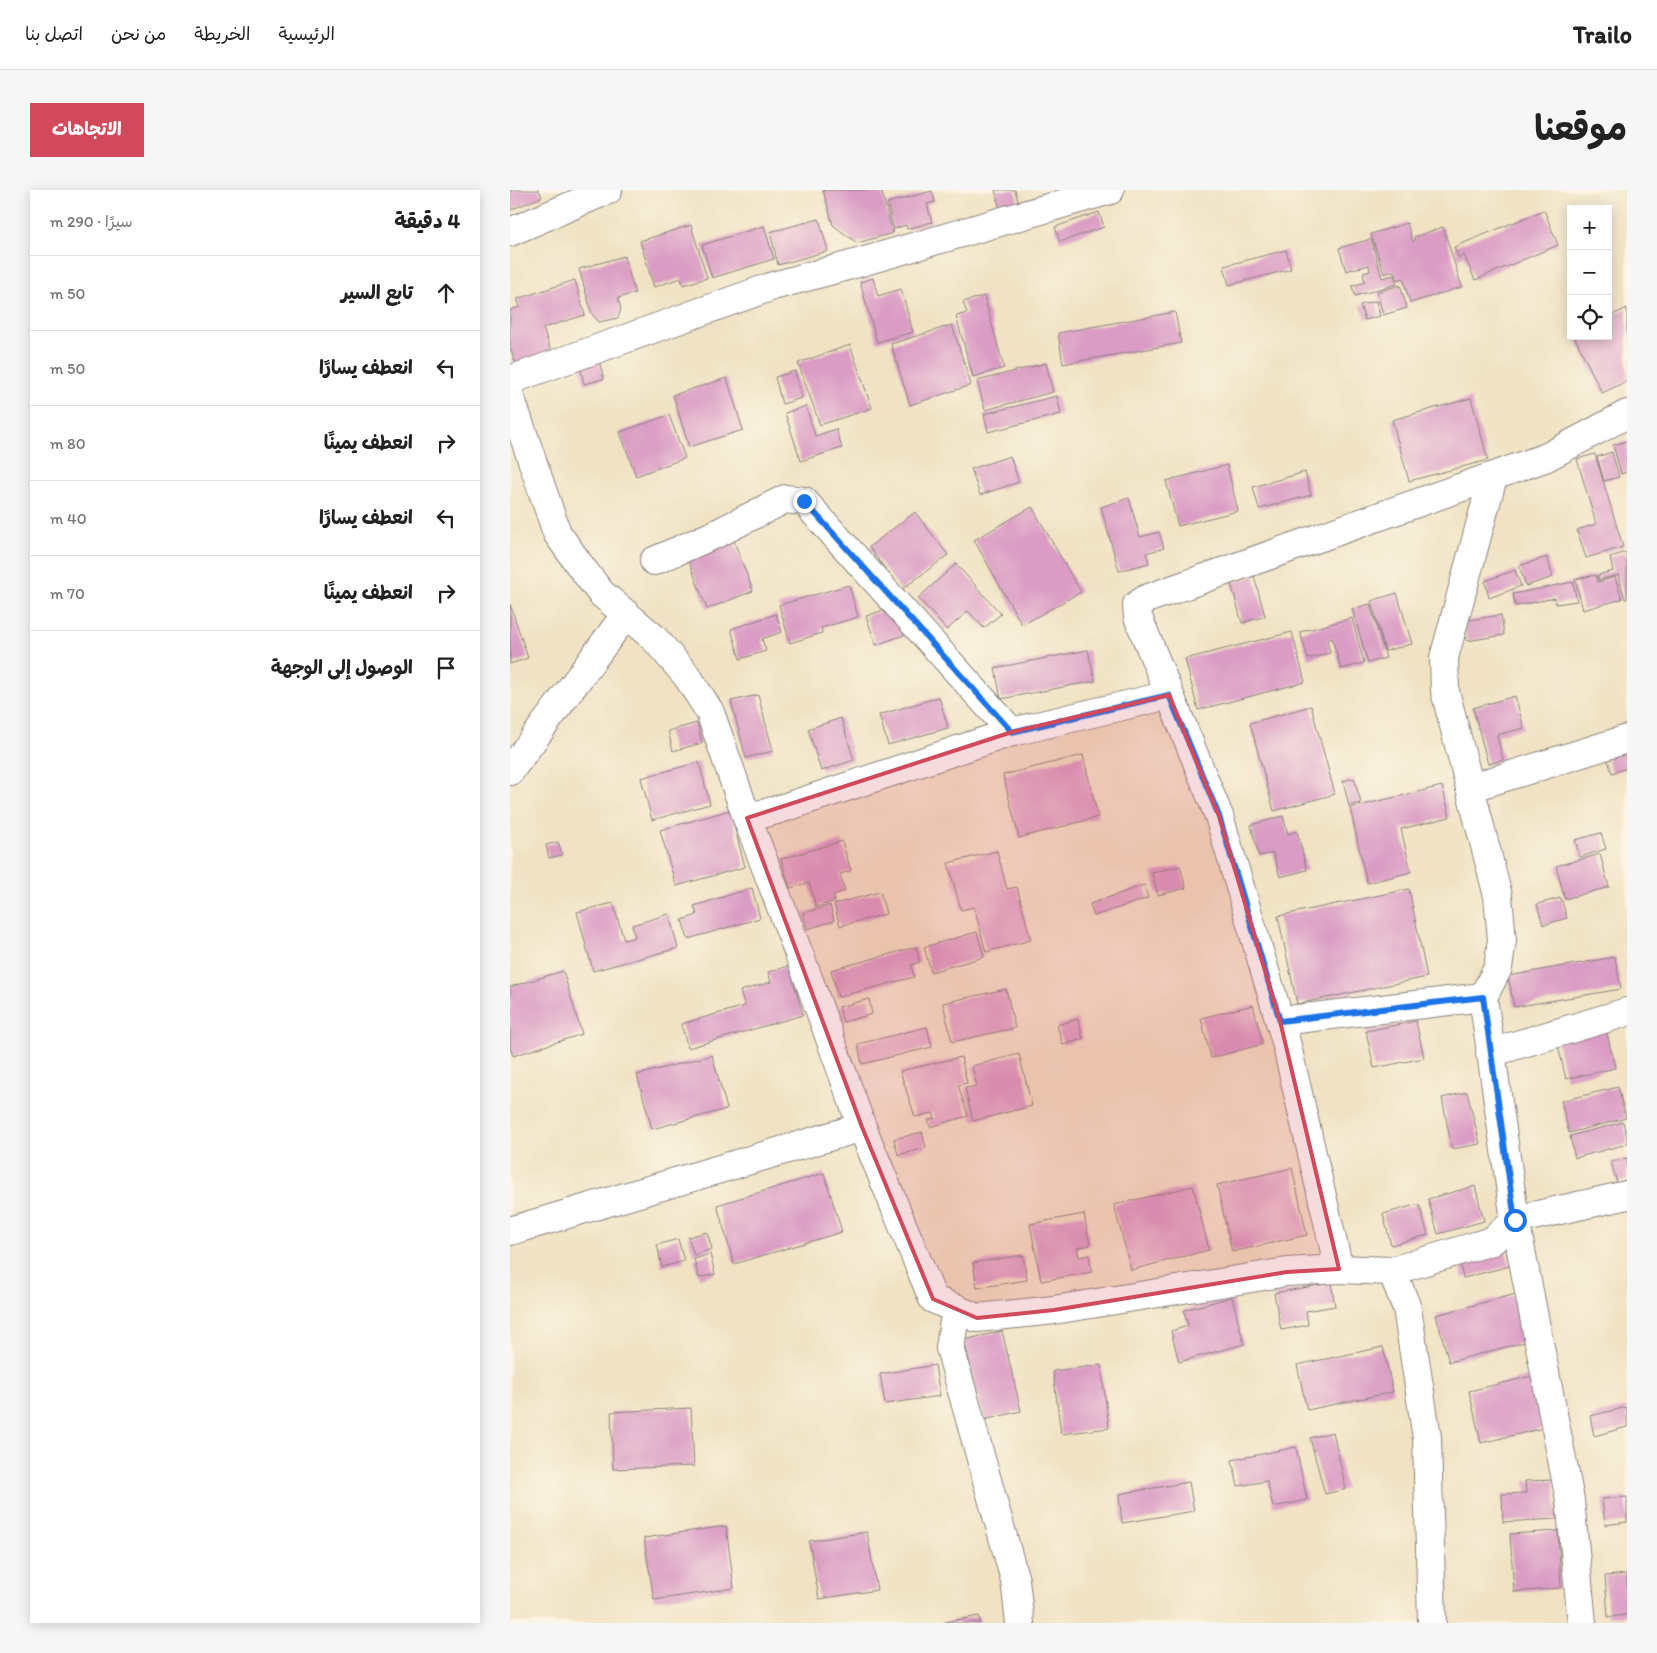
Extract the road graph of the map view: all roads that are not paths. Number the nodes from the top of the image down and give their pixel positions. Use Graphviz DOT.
graph roads {
  1 [pos="608,190"];
  2 [pos="1110,190"];
  3 [pos="510,232"];
  4 [pos="510,380"];
  5 [pos="510,396"];
  6 [pos="1627,414"];
  7 [pos="1493,477"];
  8 [pos="654,560"];
  9 [pos="626,614"];
  10 [pos="1169,695"];
  11 [pos="1012,732"];
  12 [pos="1627,739"];
  13 [pos="510,771"];
  14 [pos="1470,788"];
  15 [pos="747,818"];
  16 [pos="1483,997"];
  17 [pos="1627,1012"];
  18 [pos="1280,1021"];
  19 [pos="1490,1053"];
  20 [pos="862,1127"];
  21 [pos="1627,1195"];
  22 [pos="1515,1220"];
  23 [pos="510,1231"];
  24 [pos="1339,1269"];
  25 [pos="1392,1270"];
  26 [pos="956,1308"];
  27 [pos="1020,1623"];
  28 [pos="1432,1623"];
  29 [pos="1582,1623"];
  1 -- 3 [label="street"];
  2 -- 4 [label="street"];
  5 -- 9 [label="street"];
  6 -- 7 [label="street"];
  7 -- 10 [label="street"];
  7 -- 14 [label="street"];
  8 -- 11 [label="street"];
  9 -- 13 [label="street"];
  9 -- 15 [label="street"];
  10 -- 11 [label="street"];
  10 -- 18 [label="street"];
  11 -- 15 [label="street"];
  12 -- 14 [label="street"];
  14 -- 16 [label="street"];
  15 -- 20 [label="street"];
  16 -- 18 [label="street"];
  16 -- 19 [label="street"];
  17 -- 19 [label="street"];
  18 -- 24 [label="street"];
  19 -- 22 [label="street"];
  20 -- 23 [label="street"];
  20 -- 26 [label="street"];
  21 -- 22 [label="street"];
  22 -- 25 [label="street"];
  22 -- 29 [label="street"];
  24 -- 25 [label="street"];
  24 -- 26 [label="street"];
  25 -- 28 [label="street"];
  26 -- 27 [label="street"];
}
